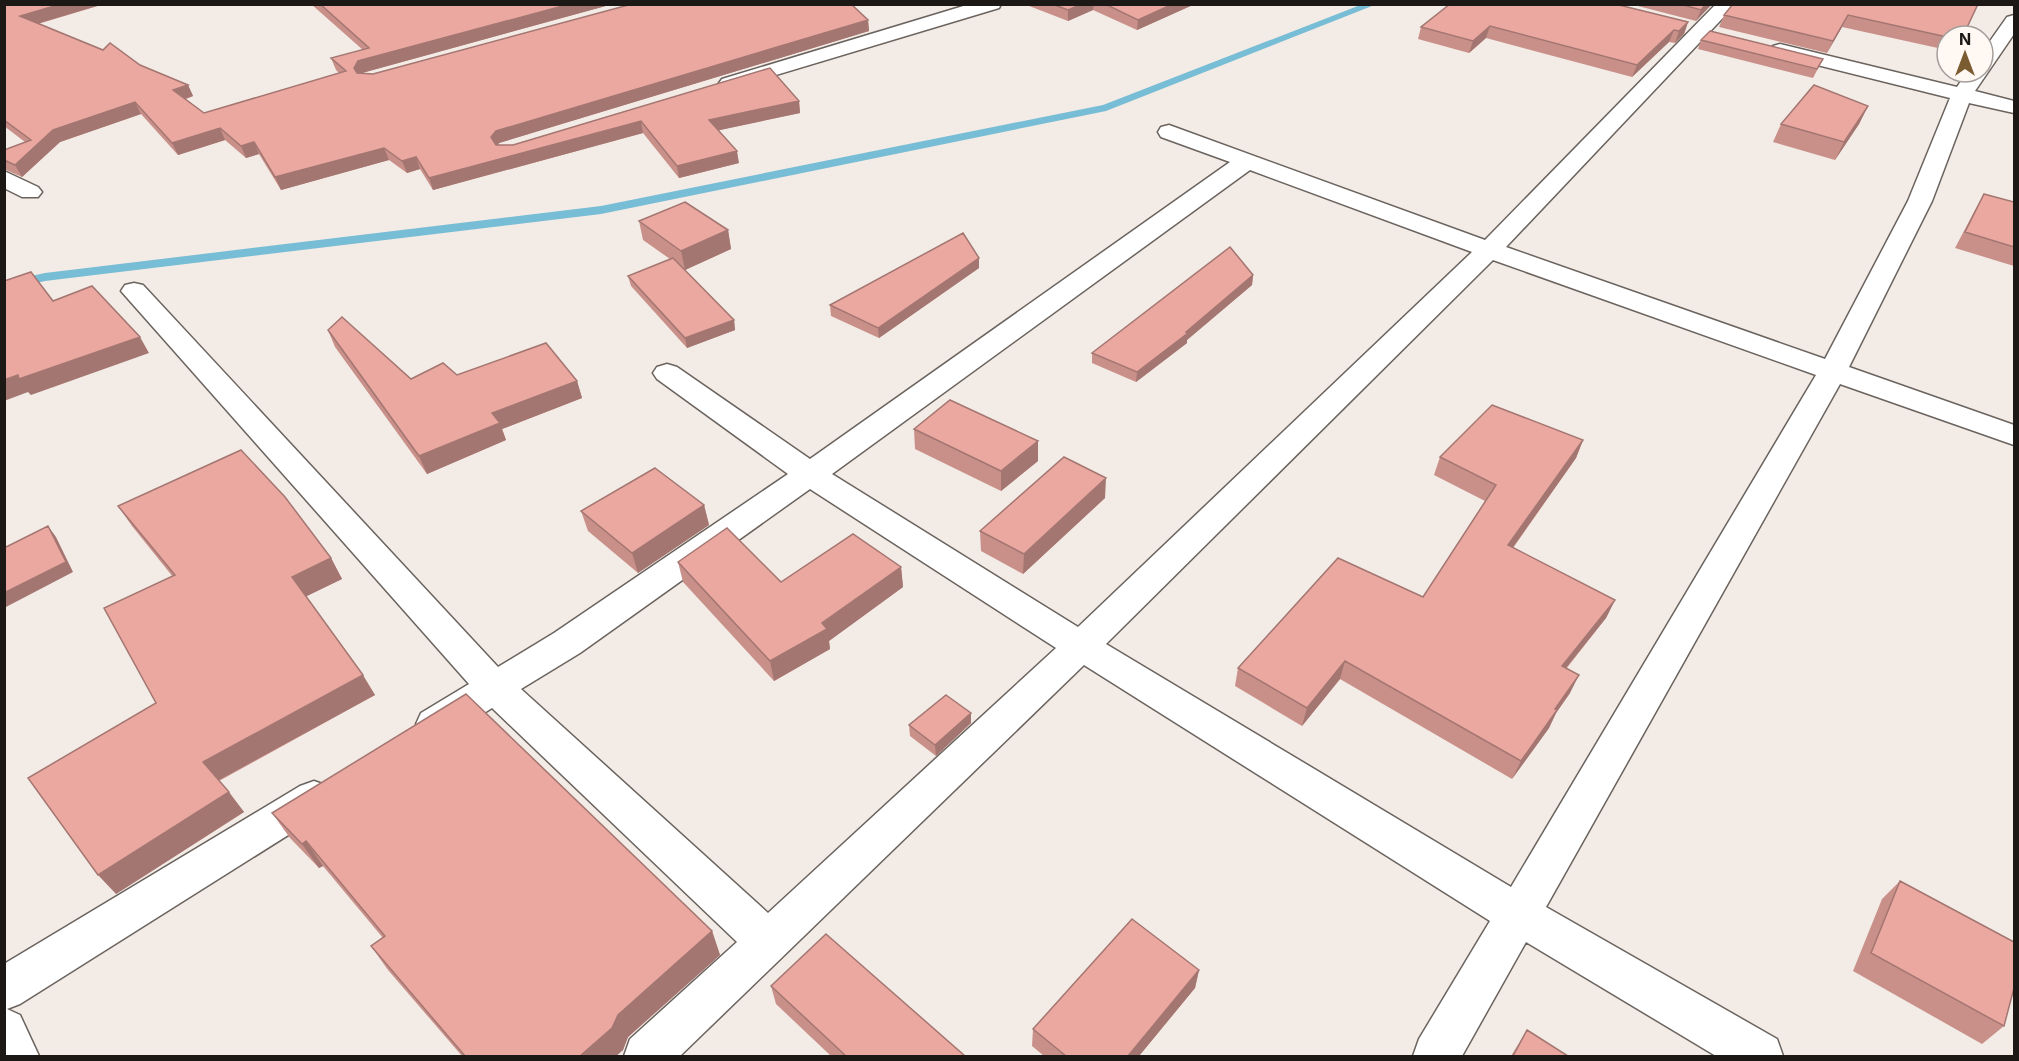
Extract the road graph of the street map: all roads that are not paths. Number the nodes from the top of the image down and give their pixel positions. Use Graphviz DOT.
graph roads {
  1 [pos="992,4"];
  2 [pos="2014,21"];
  3 [pos="1708,24"];
  4 [pos="1758,45"];
  5 [pos="1995,48"];
  6 [pos="1935,77"];
  7 [pos="1970,84"];
  8 [pos="1972,84"];
  9 [pos="705,90"];
  10 [pos="2014,107"];
  11 [pos="1169,132"];
  12 [pos="1248,160"];
  13 [pos="4,178"];
  14 [pos="30,192"];
  15 [pos="1489,250"];
  16 [pos="134,291"];
  17 [pos="1834,369"];
  18 [pos="667,373"];
  19 [pos="2014,435"];
  20 [pos="809,474"];
  21 [pos="1081,646"];
  22 [pos="495,688"];
  23 [pos="413,738"];
  24 [pos="341,782"];
  25 [pos="1519,915"];
  26 [pos="769,943"];
  27 [pos="4,989"];
  28 [pos="4,1031"];
  29 [pos="15,1056"];
  30 [pos="646,1056"];
  31 [pos="1436,1056"];
  32 [pos="1760,1056"];
  1 -- 9 [label="street"];
  2 -- 5 [label="street"];
  3 -- 15 [label="street"];
  4 -- 6 [label="street"];
  7 -- 17 [label="street"];
  8 -- 10 [label="street"];
  11 -- 12 [label="street"];
  12 -- 15 [label="street"];
  12 -- 20 [label="street"];
  13 -- 14 [label="street"];
  15 -- 17 [label="street"];
  15 -- 21 [label="street"];
  16 -- 22 [label="street"];
  17 -- 19 [label="street"];
  17 -- 25 [label="street"];
  18 -- 20 [label="street"];
  20 -- 21 [label="street"];
  20 -- 22 [label="street"];
  21 -- 25 [label="street"];
  21 -- 26 [label="street"];
  22 -- 23 [label="street"];
  22 -- 26 [label="street"];
  24 -- 27 [label="street"];
  25 -- 31 [label="street"];
  25 -- 32 [label="street"];
  26 -- 30 [label="street"];
  28 -- 29 [label="street"];
}
